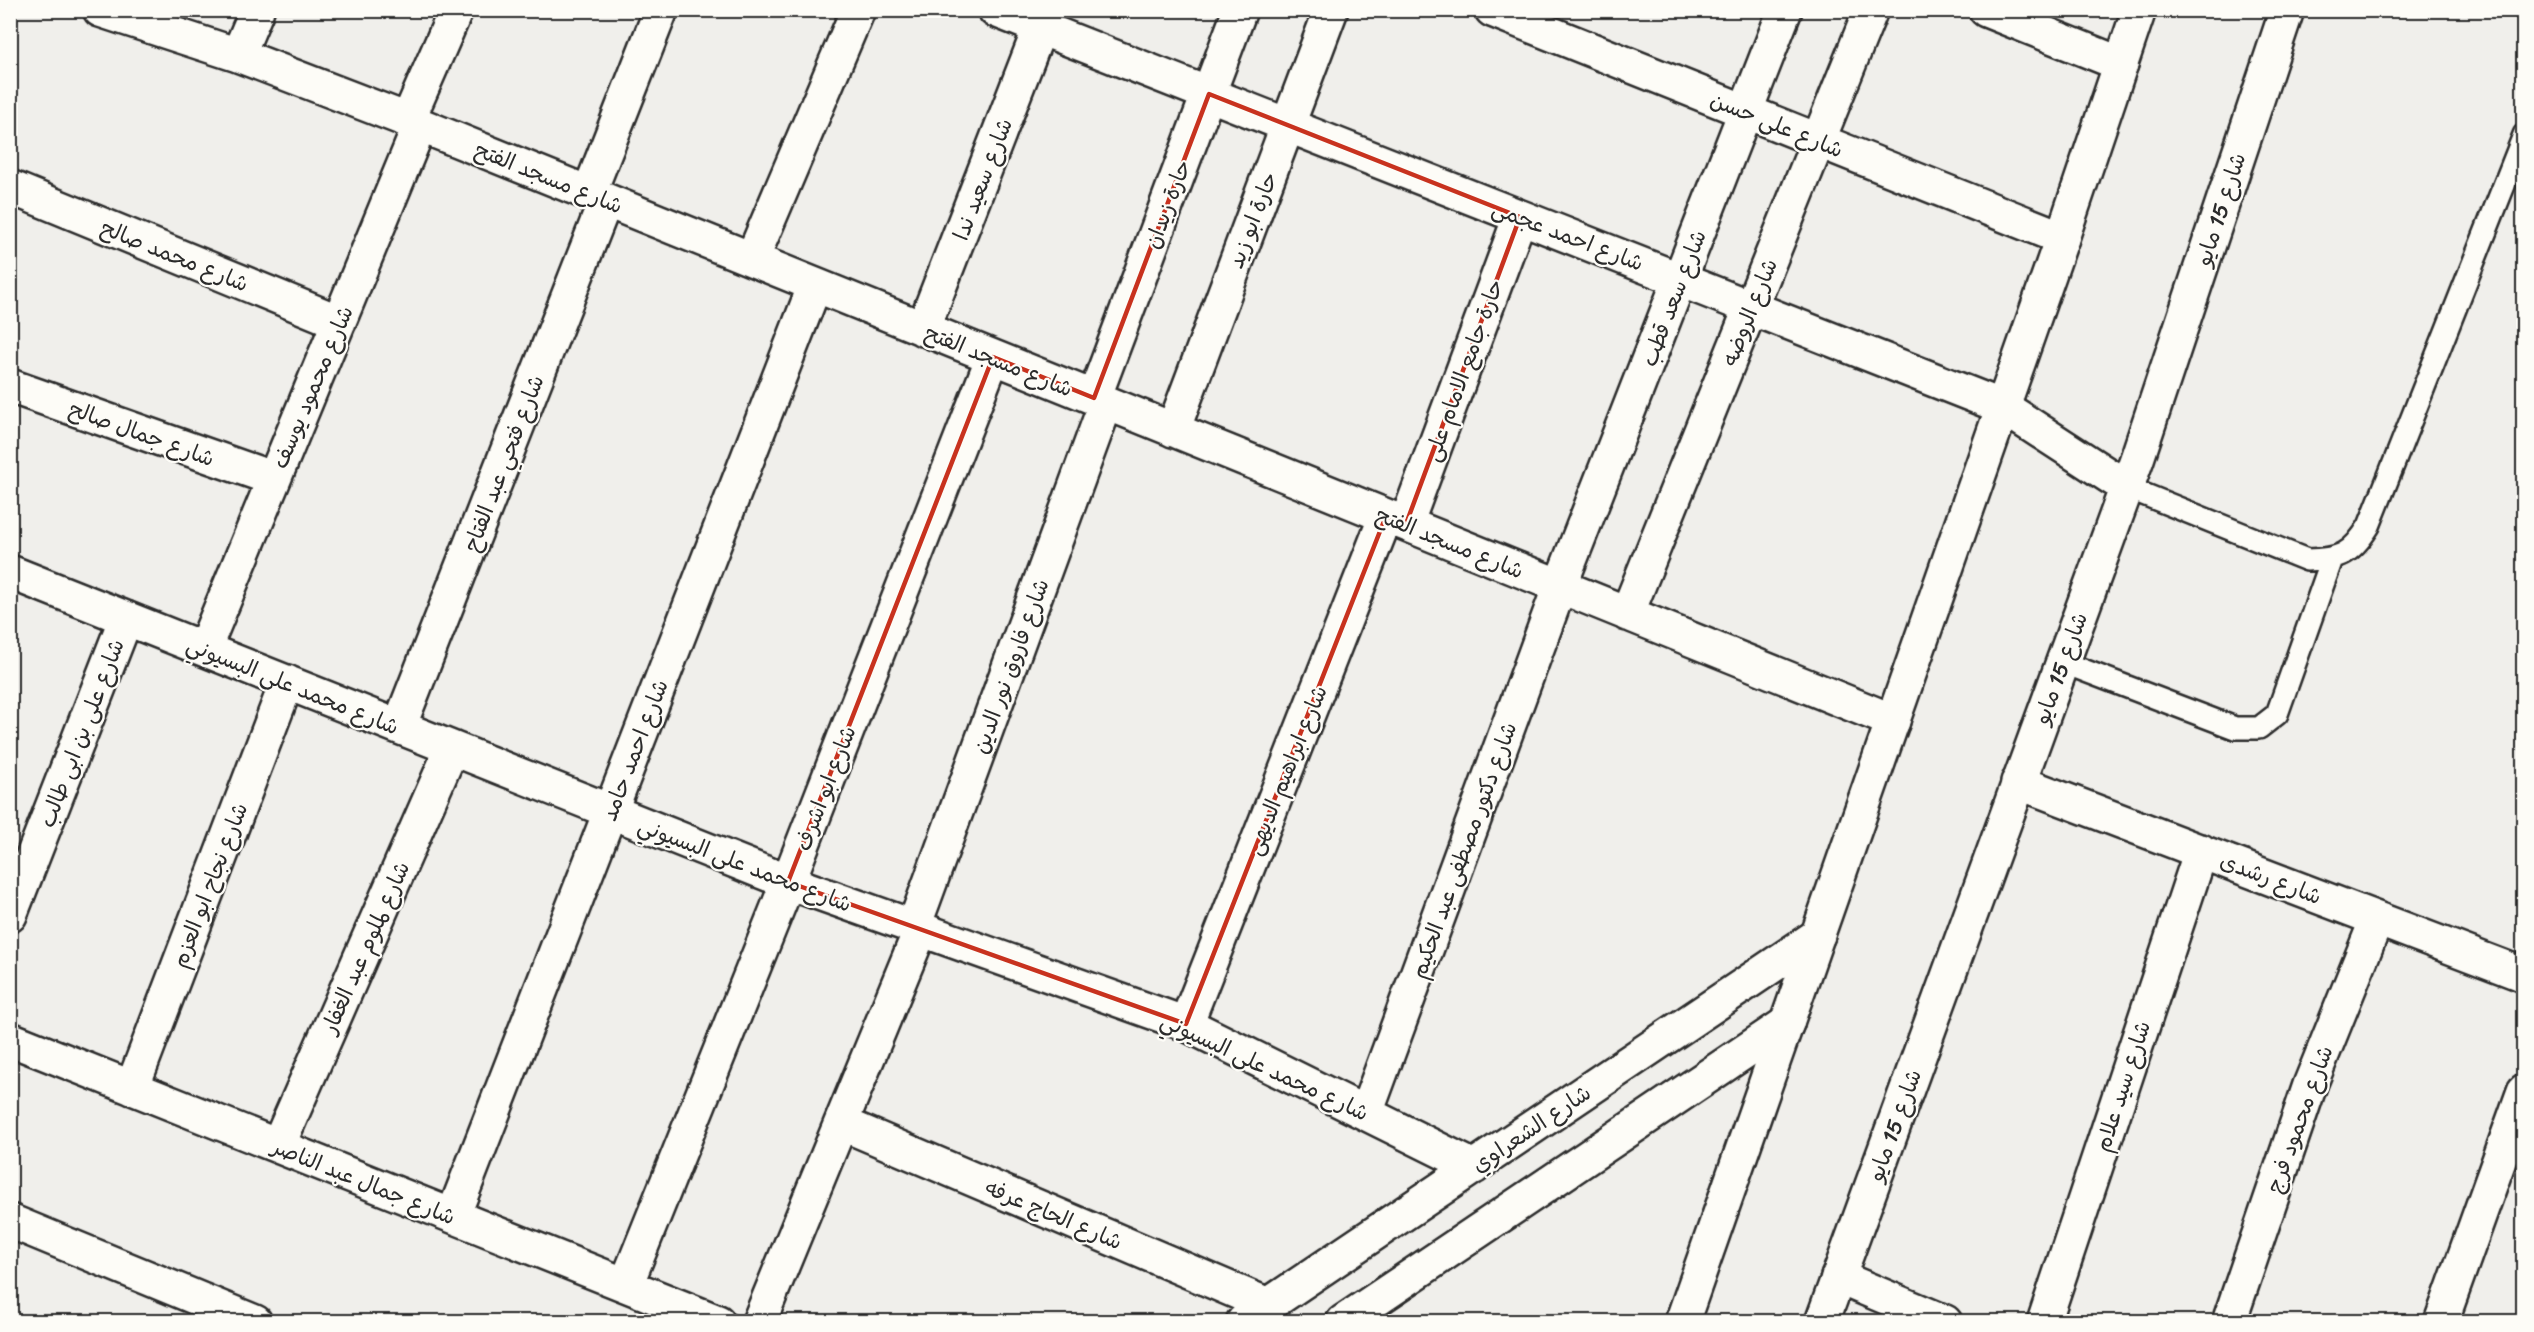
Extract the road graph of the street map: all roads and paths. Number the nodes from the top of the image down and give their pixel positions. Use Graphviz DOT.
graph roads {
  1 [pos="100,10"];
  2 [pos="257,10"];
  3 [pos="456,10"];
  4 [pos="661,10"];
  5 [pos="858,10"];
  6 [pos="995,10"];
  7 [pos="1240,10"];
  8 [pos="1331,10"];
  9 [pos="1492,10"];
  10 [pos="1785,10"];
  11 [pos="1871,10"];
  12 [pos="1986,10"];
  13 [pos="2139,10"];
  14 [pos="2287,10"];
  15 [pos="1040,28"];
  16 [pos="238,55"];
  17 [pos="2121,64"];
  18 [pos="1209,94"];
  19 [pos="1746,111"];
  20 [pos="414,123"];
  21 [pos="1288,126"];
  22 [pos="2523,135"];
  23 [pos="1818,140"];
  24 [pos="10,187"];
  25 [pos="597,196"];
  26 [pos="1520,217"];
  27 [pos="2062,238"];
  28 [pos="752,260"];
  29 [pos="1680,280"];
  30 [pos="815,285"];
  31 [pos="1751,308"];
  32 [pos="339,322"];
  33 [pos="923,329"];
  34 [pos="993,357"];
  35 [pos="10,386"];
  36 [pos="1100,400"];
  37 [pos="2003,407"];
  38 [pos="1173,430"];
  39 [pos="274,480"];
  40 [pos="2126,487"];
  41 [pos="1396,520"];
  42 [pos="2332,559"];
  43 [pos="10,572"];
  44 [pos="1560,586"];
  45 [pos="1627,614"];
  46 [pos="126,618"];
  47 [pos="204,649"];
  48 [pos="2062,663"];
  49 [pos="287,682"];
  50 [pos="1893,721"];
  51 [pos="399,727"];
  52 [pos="452,748"];
  53 [pos="2018,782"];
  54 [pos="610,812"];
  55 [pos="2201,851"];
  56 [pos="788,882"];
  57 [pos="10,915"];
  58 [pos="2377,919"];
  59 [pos="917,930"];
  60 [pos="1818,935"];
  61 [pos="2523,975"];
  62 [pos="1786,1023"];
  63 [pos="1186,1024"];
  64 [pos="10,1039"];
  65 [pos="132,1088"];
  66 [pos="2523,1091"];
  67 [pos="1366,1113"];
  68 [pos="841,1123"];
  69 [pos="278,1146"];
  70 [pos="1474,1167"];
  71 [pos="453,1216"];
  72 [pos="10,1221"];
  73 [pos="1838,1277"];
  74 [pos="626,1285"];
  75 [pos="1255,1313"];
  76 [pos="255,1322"];
  77 [pos="718,1322"];
  78 [pos="759,1322"];
  79 [pos="1343,1322"];
  80 [pos="1682,1322"];
  81 [pos="1822,1322"];
  82 [pos="1945,1322"];
  83 [pos="2044,1322"];
  84 [pos="2229,1322"];
  85 [pos="2441,1322"];
  1 -- 16 [label="street, شارع مسجد الفتح"];
  2 -- 16 [label="street"];
  3 -- 20 [label="street, شارع محمود يوسف"];
  4 -- 25 [label="street, شارع فتحي عبد الفتاح"];
  5 -- 28 [label="street"];
  6 -- 15 [label="street, شارع احمد عجمى"];
  7 -- 18 [label="street, حارة زيدان"];
  8 -- 21 [label="street, حارة ابو زيد"];
  9 -- 19 [label="street, شارع على حسن"];
  10 -- 19 [label="street, شارع سعد قطب"];
  11 -- 23 [label="street, شارع الروضه"];
  12 -- 17 [label="street"];
  13 -- 17 [label="street"];
  14 -- 40 [label="street, شارع 15 مايو"];
  15 -- 18 [label="street, شارع احمد عجمى"];
  15 -- 33 [label="street, شارع سعيد ندا"];
  16 -- 20 [label="street, شارع مسجد الفتح"];
  17 -- 27 [label="street"];
  18 -- 21 [label="street, شارع احمد عجمى"];
  18 -- 36 [label="street, حارة زيدان"];
  19 -- 23 [label="street, شارع على حسن"];
  19 -- 29 [label="street, شارع سعد قطب"];
  20 -- 25 [label="street, شارع مسجد الفتح"];
  20 -- 32 [label="street, شارع محمود يوسف"];
  21 -- 26 [label="street, شارع احمد عجمى"];
  21 -- 38 [label="street, حارة ابو زيد"];
  22 -- 42 [label="lane"];
  23 -- 27 [label="street, شارع على حسن"];
  23 -- 31 [label="street, شارع الروضه"];
  24 -- 32 [label="street, شارع محمد صالح"];
  25 -- 28 [label="street, شارع مسجد الفتح"];
  25 -- 51 [label="street, شارع فتحي عبد الفتاح"];
  26 -- 29 [label="street, شارع احمد عجمى"];
  26 -- 41 [label="street, حارة جامع الامام على"];
  27 -- 37 [label="street"];
  28 -- 30 [label="street, شارع مسجد الفتح"];
  29 -- 31 [label="street, شارع احمد عجمى"];
  29 -- 44 [label="street, شارع سعد قطب"];
  30 -- 33 [label="street, شارع مسجد الفتح"];
  30 -- 54 [label="street, شارع احمد حامد"];
  31 -- 37 [label="street, شارع احمد عجمى"];
  31 -- 45 [label="street, شارع الروضه"];
  32 -- 39 [label="street, شارع محمود يوسف"];
  33 -- 34 [label="street, شارع مسجد الفتح"];
  34 -- 36 [label="street, شارع مسجد الفتح"];
  34 -- 56 [label="street, شارع ابو اشرف"];
  35 -- 39 [label="street, شارع جمال صالح"];
  36 -- 38 [label="street, شارع مسجد الفتح"];
  36 -- 59 [label="street, شارع فاروق نور الدين"];
  37 -- 40 [label="street, شارع احمد عجمى"];
  37 -- 50 [label="street"];
  38 -- 41 [label="street, شارع مسجد الفتح"];
  39 -- 47 [label="street, شارع محمود يوسف"];
  40 -- 42 [label="lane"];
  40 -- 48 [label="street, شارع 15 مايو"];
  41 -- 44 [label="street, شارع مسجد الفتح"];
  41 -- 63 [label="street, شارع ابراهيم الديهى"];
  42 -- 48 [label="lane"];
  43 -- 46 [label="street, شارع محمد على البسيوني"];
  44 -- 45 [label="street, شارع مسجد الفتح"];
  44 -- 67 [label="street, شارع دكتور مصطفى عبد الحكيم"];
  45 -- 50 [label="street, شارع مسجد الفتح"];
  46 -- 47 [label="street, شارع محمد على البسيوني"];
  46 -- 57 [label="street, شارع على بن ابى طالب"];
  47 -- 49 [label="street, شارع محمد على البسيوني"];
  48 -- 53 [label="street, شارع 15 مايو"];
  49 -- 51 [label="street, شارع محمد على البسيوني"];
  49 -- 65 [label="street, شارع نجاح ابو العزم"];
  50 -- 60 [label="street"];
  51 -- 52 [label="street, شارع محمد على البسيوني"];
  52 -- 54 [label="street, شارع محمد على البسيوني"];
  52 -- 69 [label="street, شارع لملوم عبد الغفار"];
  53 -- 55 [label="street, شارع رشدى"];
  53 -- 73 [label="street, شارع 15 مايو"];
  54 -- 56 [label="street, شارع محمد على البسيوني"];
  54 -- 71 [label="street, شارع احمد حامد"];
  55 -- 58 [label="street, شارع رشدى"];
  55 -- 83 [label="street, شارع سيد علام"];
  56 -- 59 [label="street, شارع محمد على البسيوني"];
  56 -- 74 [label="street, شارع ابو اشرف"];
  58 -- 61 [label="street, شارع رشدى"];
  58 -- 84 [label="street, شارع محمود فرج"];
  59 -- 63 [label="street, شارع محمد على البسيوني"];
  59 -- 68 [label="street, شارع فاروق نور الدين"];
  60 -- 62 [label="street"];
  60 -- 70 [label="street, شارع الشعراوي"];
  62 -- 79 [label="street"];
  62 -- 80 [label="street"];
  63 -- 67 [label="street, شارع محمد على البسيوني"];
  64 -- 65 [label="street, شارع جمال عبد الناصر"];
  65 -- 69 [label="street, شارع جمال عبد الناصر"];
  66 -- 85 [label="street"];
  67 -- 70 [label="street, شارع محمد على البسيوني"];
  68 -- 75 [label="street, شارع الحاج عرفه"];
  68 -- 78 [label="street, شارع فاروق نور الدين"];
  69 -- 71 [label="street, شارع جمال عبد الناصر"];
  70 -- 75 [label="street, شارع الشعراوي"];
  71 -- 74 [label="street, شارع جمال عبد الناصر"];
  72 -- 76 [label="street"];
  73 -- 81 [label="street, شارع 15 مايو"];
  73 -- 82 [label="street"];
  74 -- 77 [label="street, شارع جمال عبد الناصر"];
}
